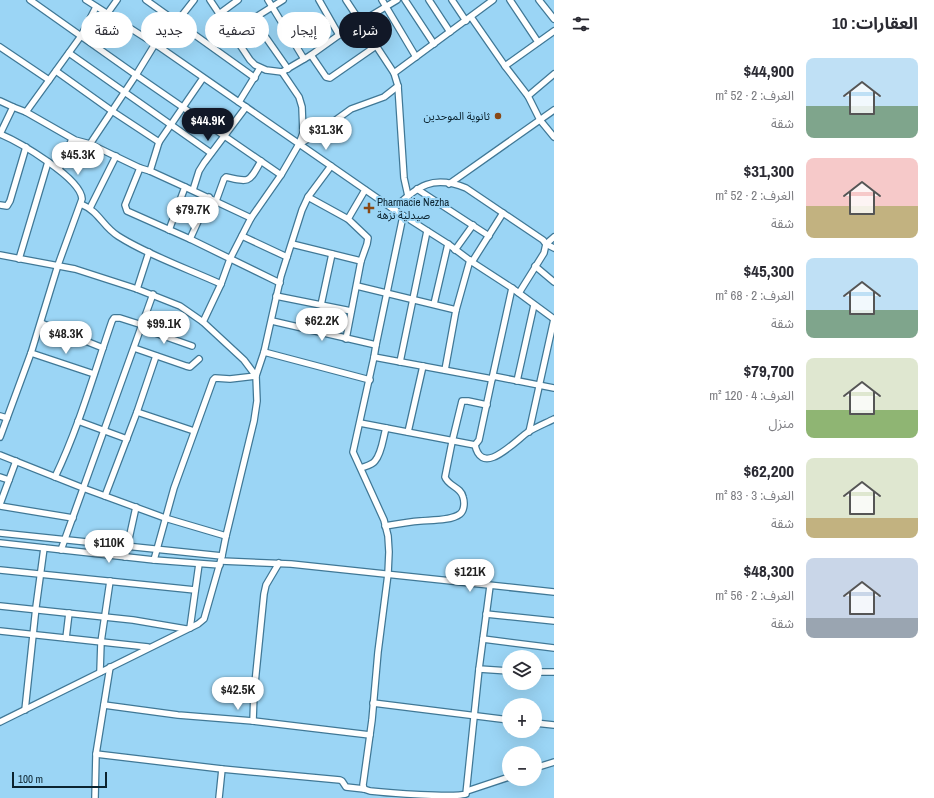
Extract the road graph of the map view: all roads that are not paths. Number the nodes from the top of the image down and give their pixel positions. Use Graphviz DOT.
graph roads {
  1 [pos="30,0"];
  2 [pos="86,0"];
  3 [pos="117,0"];
  4 [pos="146,0"];
  5 [pos="194,0"];
  6 [pos="210,0"];
  7 [pos="238,0"];
  8 [pos="268,0"];
  9 [pos="283,0"];
  10 [pos="319,0"];
  11 [pos="346,0"];
  12 [pos="382,0"];
  13 [pos="397,0"];
  14 [pos="405,0"];
  15 [pos="429,0"];
  16 [pos="452,0"];
  17 [pos="493,0"];
  18 [pos="510,0"];
  19 [pos="539,0"];
  20 [pos="272,6"];
  21 [pos="387,6"];
  22 [pos="96,7"];
  23 [pos="93,12"];
  24 [pos="104,12"];
  25 [pos="108,12"];
  26 [pos="164,12"];
  27 [pos="184,12"];
  28 [pos="218,12"];
  29 [pos="222,12"];
  30 [pos="264,12"];
  31 [pos="354,12"];
  32 [pos="377,12"];
  33 [pos="468,19"];
  34 [pos="554,19"];
  35 [pos="554,30"];
  36 [pos="450,32"];
  37 [pos="339,35"];
  38 [pos="81,36"];
  39 [pos="197,36"];
  40 [pos="269,42"];
  41 [pos="538,42"];
  42 [pos="434,44"];
  43 [pos="0,47"];
  44 [pos="98,48"];
  45 [pos="154,48"];
  46 [pos="160,48"];
  47 [pos="242,48"];
  48 [pos="373,48"];
  49 [pos="377,48"];
  50 [pos="69,53"];
  51 [pos="311,55"];
  52 [pos="416,57"];
  53 [pos="304,59"];
  54 [pos="505,66"];
  55 [pos="260,68"];
  56 [pos="288,69"];
  57 [pos="56,71"];
  58 [pos="282,72"];
  59 [pos="394,73"];
  60 [pos="554,74"];
  61 [pos="136,75"];
  62 [pos="203,78"];
  63 [pos="255,78"];
  64 [pos="49,80"];
  65 [pos="398,86"];
  66 [pos="125,92"];
  67 [pos="528,96"];
  68 [pos="0,101"];
  69 [pos="239,102"];
  70 [pos="183,106"];
  71 [pos="13,107"];
  72 [pos="246,107"];
  73 [pos="554,110"];
  74 [pos="112,111"];
  75 [pos="26,112"];
  76 [pos="540,120"];
  77 [pos="171,124"];
  78 [pos="0,134"];
  79 [pos="224,135"];
  80 [pos="554,137"];
  81 [pos="72,138"];
  82 [pos="159,142"];
  83 [pos="90,144"];
  84 [pos="299,144"];
  85 [pos="26,147"];
  86 [pos="211,152"];
  87 [pos="116,156"];
  88 [pos="261,161"];
  89 [pos="48,162"];
  90 [pos="330,166"];
  91 [pos="140,168"];
  92 [pos="59,169"];
  93 [pos="150,171"];
  94 [pos="281,174"];
  95 [pos="449,184"];
  96 [pos="186,187"];
  97 [pos="417,189"];
  98 [pos="192,190"];
  99 [pos="366,190"];
  100 [pos="408,196"];
  101 [pos="209,197"];
  102 [pos="308,197"];
  103 [pos="216,201"];
  104 [pos="81,204"];
  105 [pos="0,205"];
  106 [pos="90,208"];
  107 [pos="394,209"];
  108 [pos="503,213"];
  109 [pos="403,216"];
  110 [pos="251,218"];
  111 [pos="348,219"];
  112 [pos="472,225"];
  113 [pos="169,230"];
  114 [pos="427,231"];
  115 [pos="242,236"];
  116 [pos="489,236"];
  117 [pos="554,237"];
  118 [pos="190,239"];
  119 [pos="292,244"];
  120 [pos="448,244"];
  121 [pos="546,244"];
  122 [pos="554,248"];
  123 [pos="455,250"];
  124 [pos="149,252"];
  125 [pos="332,254"];
  126 [pos="0,255"];
  127 [pos="286,257"];
  128 [pos="19,259"];
  129 [pos="230,259"];
  130 [pos="361,261"];
  131 [pos="471,261"];
  132 [pos="58,265"];
  133 [pos="535,266"];
  134 [pos="554,282"];
  135 [pos="280,283"];
  136 [pos="221,284"];
  137 [pos="357,286"];
  138 [pos="137,288"];
  139 [pos="512,288"];
  140 [pos="387,293"];
  141 [pos="519,293"];
  142 [pos="153,294"];
  143 [pos="276,296"];
  144 [pos="412,299"];
  145 [pos="434,304"];
  146 [pos="321,305"];
  147 [pos="534,305"];
  148 [pos="456,310"];
  149 [pos="352,312"];
  150 [pos="554,319"];
  151 [pos="272,321"];
  152 [pos="202,322"];
  153 [pos="41,323"];
  154 [pos="141,327"];
  155 [pos="346,339"];
  156 [pos="376,345"];
  157 [pos="192,346"];
  158 [pos="103,348"];
  159 [pos="134,348"];
  160 [pos="264,352"];
  161 [pos="31,353"];
  162 [pos="156,356"];
  163 [pos="374,357"];
  164 [pos="199,359"];
  165 [pos="400,362"];
  166 [pos="423,366"];
  167 [pos="445,370"];
  168 [pos="94,374"];
  169 [pos="256,376"];
  170 [pos="492,377"];
  171 [pos="370,380"];
  172 [pos="517,381"];
  173 [pos="540,386"];
  174 [pos="554,388"];
  175 [pos="486,405"];
  176 [pos="137,412"];
  177 [pos="0,416"];
  178 [pos="7,418"];
  179 [pos="554,419"];
  180 [pos="78,421"];
  181 [pos="360,423"];
  182 [pos="386,428"];
  183 [pos="104,431"];
  184 [pos="194,431"];
  185 [pos="408,432"];
  186 [pos="529,432"];
  187 [pos="0,437"];
  188 [pos="127,439"];
  189 [pos="452,442"];
  190 [pos="475,445"];
  191 [pos="0,455"];
  192 [pos="16,461"];
  193 [pos="361,468"];
  194 [pos="0,477"];
  195 [pos="55,477"];
  196 [pos="9,480"];
  197 [pos="84,488"];
  198 [pos="105,496"];
  199 [pos="0,505"];
  200 [pos="136,507"];
  201 [pos="73,518"];
  202 [pos="165,518"];
  203 [pos="385,526"];
  204 [pos="0,533"];
  205 [pos="226,536"];
  206 [pos="65,540"];
  207 [pos="0,543"];
  208 [pos="127,547"];
  209 [pos="44,548"];
  210 [pos="61,550"];
  211 [pos="156,550"];
  212 [pos="125,557"];
  213 [pos="154,560"];
  214 [pos="221,561"];
  215 [pos="279,563"];
  216 [pos="199,564"];
  217 [pos="0,570"];
  218 [pos="40,574"];
  219 [pos="388,574"];
  220 [pos="110,581"];
  221 [pos="490,586"];
  222 [pos="195,590"];
  223 [pos="554,592"];
  224 [pos="0,606"];
  225 [pos="35,610"];
  226 [pos="69,613"];
  227 [pos="486,614"];
  228 [pos="105,617"];
  229 [pos="554,621"];
  230 [pos="188,628"];
  231 [pos="0,631"];
  232 [pos="33,634"];
  233 [pos="66,638"];
  234 [pos="483,639"];
  235 [pos="101,642"];
  236 [pos="149,647"];
  237 [pos="554,648"];
  238 [pos="110,667"];
  239 [pos="479,670"];
  240 [pos="502,671"];
  241 [pos="100,672"];
  242 [pos="542,672"];
  243 [pos="554,672"];
  244 [pos="374,703"];
  245 [pos="104,705"];
  246 [pos="25,710"];
  247 [pos="474,716"];
  248 [pos="502,719"];
  249 [pos="0,722"];
  250 [pos="253,722"];
  251 [pos="542,724"];
  252 [pos="554,725"];
  253 [pos="370,735"];
  254 [pos="96,754"];
  255 [pos="554,762"];
  256 [pos="542,766"];
  257 [pos="222,769"];
  258 [pos="502,780"];
  259 [pos="367,790"];
  260 [pos="467,794"];
  261 [pos="452,797"];
  262 [pos="95,798"];
  263 [pos="219,798"];
  264 [pos="369,798"];
  1 -- 38 [label="street"];
  2 -- 22 [label="street"];
  3 -- 25 [label="street"];
  4 -- 26 [label="street"];
  5 -- 27 [label="street"];
  6 -- 28 [label="street"];
  7 -- 29 [label="street"];
  8 -- 20 [label="street"];
  9 -- 20 [label="street"];
  10 -- 37 [label="street"];
  11 -- 31 [label="street"];
  12 -- 21 [label="street"];
  13 -- 21 [label="street"];
  14 -- 42 [label="street"];
  15 -- 36 [label="street"];
  16 -- 33 [label="street"];
  17 -- 33 [label="street"];
  18 -- 41 [label="street"];
  19 -- 34 [label="street"];
  20 -- 30 [label="street"];
  20 -- 53 [label="street"];
  21 -- 32 [label="street"];
  21 -- 52 [label="street"];
  22 -- 23 [label="street"];
  22 -- 24 [label="street"];
  33 -- 36 [label="street"];
  33 -- 54 [label="street"];
  35 -- 41 [label="street"];
  36 -- 42 [label="street"];
  37 -- 51 [label="street"];
  38 -- 50 [label="street"];
  39 -- 63 [label="street"];
  40 -- 56 [label="street"];
  41 -- 54 [label="street"];
  42 -- 52 [label="street"];
  43 -- 64 [label="street"];
  44 -- 61 [label="street"];
  45 -- 61 [label="street"];
  46 -- 62 [label="street"];
  47 -- 55 [label="street"];
  48 -- 51 [label="street"];
  49 -- 59 [label="street"];
  50 -- 57 [label="street"];
  50 -- 66 [label="street"];
  51 -- 53 [label="street"];
  52 -- 59 [label="street"];
  53 -- 56 [label="street"];
  54 -- 67 [label="street"];
  55 -- 58 [label="street"];
  55 -- 63 [label="street"];
  56 -- 58 [label="street"];
  57 -- 64 [label="street"];
  57 -- 74 [label="street"];
  58 -- 84 [label="street"];
  59 -- 65 [label="street"];
  60 -- 67 [label="street"];
  61 -- 66 [label="street"];
  61 -- 70 [label="street"];
  62 -- 69 [label="street"];
  62 -- 70 [label="street"];
  63 -- 69 [label="street"];
  64 -- 75 [label="street"];
  65 -- 84 [label="street"];
  65 -- 100 [label="street"];
  66 -- 74 [label="street"];
  66 -- 77 [label="street"];
  67 -- 76 [label="street"];
  68 -- 71 [label="street"];
  69 -- 72 [label="street"];
  70 -- 77 [label="street"];
  70 -- 79 [label="street"];
  71 -- 75 [label="street"];
  71 -- 78 [label="street"];
  72 -- 79 [label="street"];
  72 -- 84 [label="street"];
  73 -- 76 [label="street"];
  74 -- 82 [label="street"];
  74 -- 83 [label="street"];
  75 -- 81 [label="street"];
  76 -- 80 [label="street"];
  76 -- 95 [label="street"];
  77 -- 82 [label="street"];
  77 -- 86 [label="street"];
  78 -- 85 [label="street"];
  79 -- 86 [label="street"];
  79 -- 88 [label="street"];
  81 -- 83 [label="street"];
  81 -- 92 [label="street"];
  82 -- 93 [label="street"];
  83 -- 87 [label="street"];
  84 -- 90 [label="street"];
  84 -- 94 [label="street"];
  85 -- 89 [label="street"];
  85 -- 105 [label="street"];
  86 -- 98 [label="street"];
  87 -- 91 [label="street"];
  87 -- 106 [label="street"];
  88 -- 94 [label="street"];
  88 -- 103 [label="street"];
  89 -- 92 [label="street"];
  89 -- 128 [label="street"];
  90 -- 99 [label="street"];
  90 -- 102 [label="street"];
  91 -- 93 [label="street"];
  91 -- 113 [label="street"];
  92 -- 104 [label="street"];
  93 -- 96 [label="street"];
  94 -- 110 [label="street"];
  95 -- 97 [label="street"];
  95 -- 108 [label="street"];
  96 -- 98 [label="street"];
  96 -- 113 [label="street"];
  97 -- 100 [label="street"];
  97 -- 112 [label="street"];
  98 -- 101 [label="street"];
  99 -- 107 [label="street"];
  99 -- 111 [label="street"];
  100 -- 107 [label="street"];
  101 -- 103 [label="street"];
  101 -- 118 [label="street"];
  102 -- 111 [label="street"];
  102 -- 119 [label="street"];
  103 -- 110 [label="street"];
  104 -- 106 [label="street"];
  104 -- 132 [label="street"];
  106 -- 124 [label="street"];
  107 -- 109 [label="street"];
  108 -- 116 [label="street"];
  108 -- 121 [label="street"];
  109 -- 114 [label="street"];
  109 -- 140 [label="street"];
  110 -- 115 [label="street"];
  111 -- 130 [label="street"];
  112 -- 116 [label="street"];
  112 -- 123 [label="street"];
  113 -- 118 [label="street"];
  114 -- 120 [label="street"];
  114 -- 144 [label="street"];
  115 -- 127 [label="street"];
  115 -- 129 [label="street"];
  116 -- 131 [label="street"];
  117 -- 121 [label="street"];
  118 -- 129 [label="street"];
  119 -- 125 [label="street"];
  119 -- 127 [label="street"];
  120 -- 123 [label="street"];
  120 -- 145 [label="street"];
  121 -- 122 [label="street"];
  121 -- 133 [label="street"];
  123 -- 131 [label="street"];
  124 -- 136 [label="street"];
  124 -- 138 [label="street"];
  125 -- 130 [label="street"];
  125 -- 146 [label="street"];
  126 -- 128 [label="street"];
  127 -- 135 [label="street"];
  128 -- 132 [label="street"];
  129 -- 135 [label="street"];
  129 -- 136 [label="street"];
  130 -- 137 [label="street"];
  131 -- 139 [label="street"];
  131 -- 148 [label="street"];
  132 -- 138 [label="street"];
  132 -- 153 [label="street"];
  133 -- 134 [label="street"];
  133 -- 141 [label="street"];
  135 -- 143 [label="street"];
  136 -- 152 [label="street"];
  137 -- 140 [label="street"];
  137 -- 149 [label="street"];
  138 -- 142 [label="street"];
  139 -- 141 [label="street"];
  139 -- 170 [label="street"];
  140 -- 144 [label="street"];
  140 -- 156 [label="street"];
  141 -- 147 [label="street"];
  142 -- 152 [label="street"];
  142 -- 154 [label="street"];
  143 -- 146 [label="street"];
  143 -- 151 [label="street"];
  144 -- 145 [label="street"];
  144 -- 165 [label="street"];
  145 -- 148 [label="street"];
  146 -- 149 [label="street"];
  147 -- 150 [label="street"];
  147 -- 172 [label="street"];
  148 -- 167 [label="street"];
  149 -- 155 [label="street"];
  150 -- 173 [label="street"];
  151 -- 155 [label="street"];
  151 -- 160 [label="street"];
  152 -- 169 [label="street"];
  153 -- 158 [label="street"];
  153 -- 161 [label="street"];
  154 -- 157 [label="street"];
  154 -- 158 [label="street"];
  154 -- 159 [label="street"];
  155 -- 156 [label="street"];
  156 -- 163 [label="street"];
  158 -- 168 [label="street"];
  159 -- 162 [label="street"];
  159 -- 183 [label="street"];
  160 -- 169 [label="street"];
  160 -- 171 [label="street"];
  161 -- 168 [label="street"];
  161 -- 178 [label="street"];
  162 -- 164 [label="street"];
  162 -- 176 [label="street"];
  163 -- 165 [label="street"];
  163 -- 171 [label="street"];
  165 -- 166 [label="street"];
  166 -- 167 [label="street"];
  166 -- 185 [label="street"];
  167 -- 170 [label="street"];
  168 -- 180 [label="street"];
  169 -- 184 [label="street"];
  169 -- 205 [label="street"];
  170 -- 172 [label="street"];
  170 -- 175 [label="street"];
  171 -- 181 [label="street"];
  172 -- 173 [label="street"];
  173 -- 174 [label="street"];
  173 -- 186 [label="street"];
  175 -- 189 [label="street"];
  175 -- 190 [label="street"];
  176 -- 184 [label="street"];
  176 -- 188 [label="street"];
  177 -- 178 [label="street"];
  178 -- 187 [label="street"];
  179 -- 186 [label="street"];
  180 -- 183 [label="street"];
  180 -- 195 [label="street"];
  181 -- 182 [label="street"];
  181 -- 193 [label="street"];
  182 -- 185 [label="street"];
  182 -- 193 [label="street"];
  183 -- 188 [label="street"];
  183 -- 197 [label="street"];
  184 -- 202 [label="street"];
  185 -- 189 [label="street"];
  186 -- 190 [label="street"];
  188 -- 198 [label="street"];
  189 -- 190 [label="street"];
  189 -- 203 [label="street"];
  191 -- 192 [label="street"];
  192 -- 195 [label="street"];
  192 -- 196 [label="street"];
  193 -- 203 [label="street"];
  194 -- 196 [label="street"];
  195 -- 197 [label="street"];
  196 -- 199 [label="street"];
  197 -- 198 [label="street"];
  197 -- 201 [label="street"];
  198 -- 200 [label="street"];
  199 -- 201 [label="street"];
  200 -- 202 [label="street"];
  200 -- 208 [label="street"];
  201 -- 206 [label="street"];
  202 -- 205 [label="street"];
  202 -- 211 [label="street"];
  203 -- 219 [label="street"];
  204 -- 206 [label="street"];
  205 -- 214 [label="street"];
  206 -- 208 [label="street"];
  206 -- 210 [label="street"];
  207 -- 209 [label="street"];
  208 -- 211 [label="street"];
  208 -- 212 [label="street"];
  209 -- 210 [label="street"];
  209 -- 218 [label="street"];
  210 -- 212 [label="street"];
  211 -- 213 [label="street"];
  211 -- 214 [label="street"];
  212 -- 213 [label="street"];
  213 -- 216 [label="street"];
  214 -- 215 [label="street"];
  214 -- 216 [label="street"];
  214 -- 230 [label="street"];
  215 -- 219 [label="street"];
  215 -- 250 [label="street"];
  216 -- 222 [label="street"];
  217 -- 218 [label="street"];
  218 -- 220 [label="street"];
  218 -- 225 [label="street"];
  219 -- 221 [label="street"];
  219 -- 244 [label="street"];
  220 -- 222 [label="street"];
  220 -- 228 [label="street"];
  221 -- 223 [label="street"];
  221 -- 227 [label="street"];
  222 -- 230 [label="street"];
  224 -- 225 [label="street"];
  225 -- 226 [label="street"];
  225 -- 232 [label="street"];
  226 -- 228 [label="street"];
  226 -- 233 [label="street"];
  227 -- 229 [label="street"];
  227 -- 234 [label="street"];
  228 -- 230 [label="street"];
  228 -- 235 [label="street"];
  230 -- 236 [label="street"];
  231 -- 232 [label="street"];
  232 -- 233 [label="street"];
  232 -- 246 [label="street"];
  233 -- 235 [label="street"];
  234 -- 237 [label="street"];
  234 -- 239 [label="street"];
  235 -- 236 [label="street"];
  235 -- 241 [label="street"];
  236 -- 238 [label="street"];
  238 -- 241 [label="street"];
  238 -- 245 [label="street"];
  239 -- 240 [label="street"];
  239 -- 247 [label="street"];
  241 -- 246 [label="street"];
  242 -- 243 [label="street"];
  244 -- 247 [label="street"];
  244 -- 253 [label="street"];
  245 -- 250 [label="street"];
  245 -- 254 [label="street"];
  246 -- 249 [label="street"];
  247 -- 248 [label="street"];
  247 -- 260 [label="street"];
  250 -- 253 [label="street"];
  251 -- 252 [label="street"];
  253 -- 259 [label="street"];
  254 -- 257 [label="street"];
  254 -- 262 [label="street"];
  255 -- 256 [label="street"];
  257 -- 259 [label="street"];
  257 -- 263 [label="street"];
  258 -- 260 [label="street"];
  259 -- 261 [label="street"];
  259 -- 264 [label="street"];
  260 -- 261 [label="street"];
}
